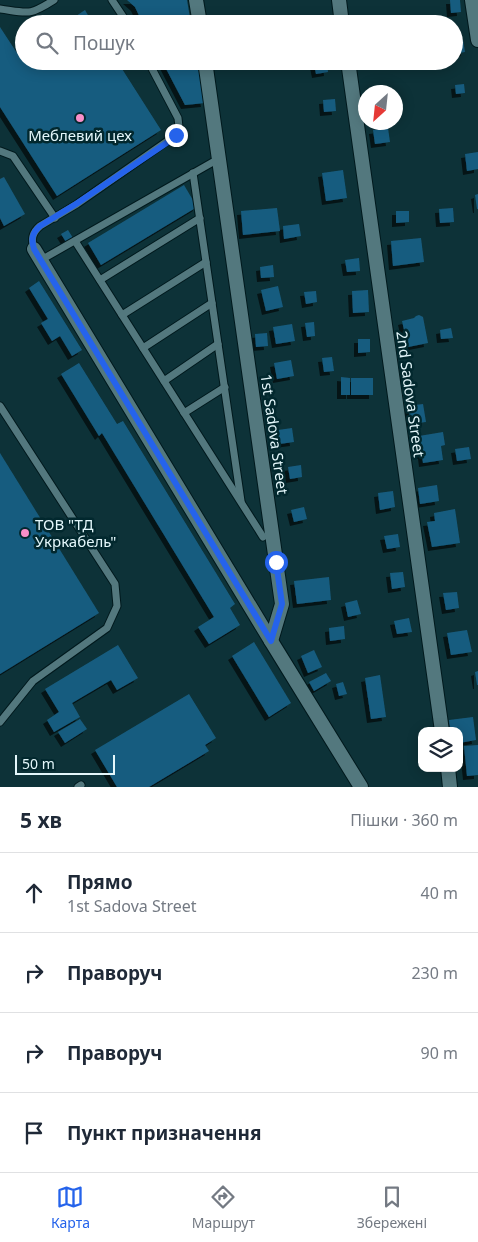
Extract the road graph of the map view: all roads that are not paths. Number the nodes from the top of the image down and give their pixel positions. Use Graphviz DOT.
graph roads {
  1 [pos="54,0"];
  2 [pos="112,0"];
  3 [pos="196,0"];
  4 [pos="339,0"];
  5 [pos="472,0"];
  6 [pos="0,9"];
  7 [pos="122,15"];
  8 [pos="198,15"];
  9 [pos="341,15"];
  10 [pos="478,40"];
  11 [pos="153,70"];
  12 [pos="206,70"];
  13 [pos="349,70"];
  14 [pos="0,151"];
  15 [pos="220,160"];
  16 [pos="193,173"];
  17 [pos="54,218"];
  18 [pos="200,218"];
  19 [pos="75,241"];
  20 [pos="38,255"];
  21 [pos="206,262"];
  22 [pos="100,280"];
  23 [pos="212,303"];
  24 [pos="122,315"];
  25 [pos="218,344"];
  26 [pos="143,348"];
  27 [pos="164,381"];
  28 [pos="225,387"];
  29 [pos="0,406"];
  30 [pos="184,413"];
  31 [pos="242,504"];
  32 [pos="263,537"];
  33 [pos="271,641"];
  34 [pos="0,722"];
  35 [pos="441,727"];
  36 [pos="448,772"];
  37 [pos="361,787"];
  38 [pos="450,787"];
  1 -- 6 [label="lane"];
  2 -- 7 [label="lane"];
  3 -- 8 [label="street"];
  4 -- 9 [label="street"];
  5 -- 10 [label="street"];
  11 -- 17 [label="lane"];
  12 -- 15 [label="street, 1st Sadova Street"];
  13 -- 35 [label="street, 2nd Sadova Street"];
  14 -- 17 [label="lane"];
  15 -- 16 [label="lane"];
  15 -- 33 [label="street, 1st Sadova Street"];
  16 -- 18 [label="lane"];
  16 -- 19 [label="lane"];
  17 -- 20 [label="lane"];
  18 -- 21 [label="lane"];
  18 -- 22 [label="lane"];
  19 -- 20 [label="lane"];
  19 -- 22 [label="lane"];
  20 -- 33 [label="street"];
  21 -- 23 [label="lane"];
  21 -- 24 [label="lane"];
  22 -- 24 [label="lane"];
  23 -- 25 [label="lane"];
  23 -- 26 [label="lane"];
  24 -- 26 [label="lane"];
  25 -- 27 [label="lane"];
  25 -- 28 [label="lane"];
  26 -- 27 [label="lane"];
  27 -- 30 [label="lane"];
  28 -- 30 [label="lane"];
  28 -- 31 [label="lane"];
  29 -- 34 [label="lane"];
  30 -- 31 [label="lane"];
  31 -- 32 [label="lane"];
  33 -- 37 [label="street"];
  36 -- 38 [label="street"];
}
